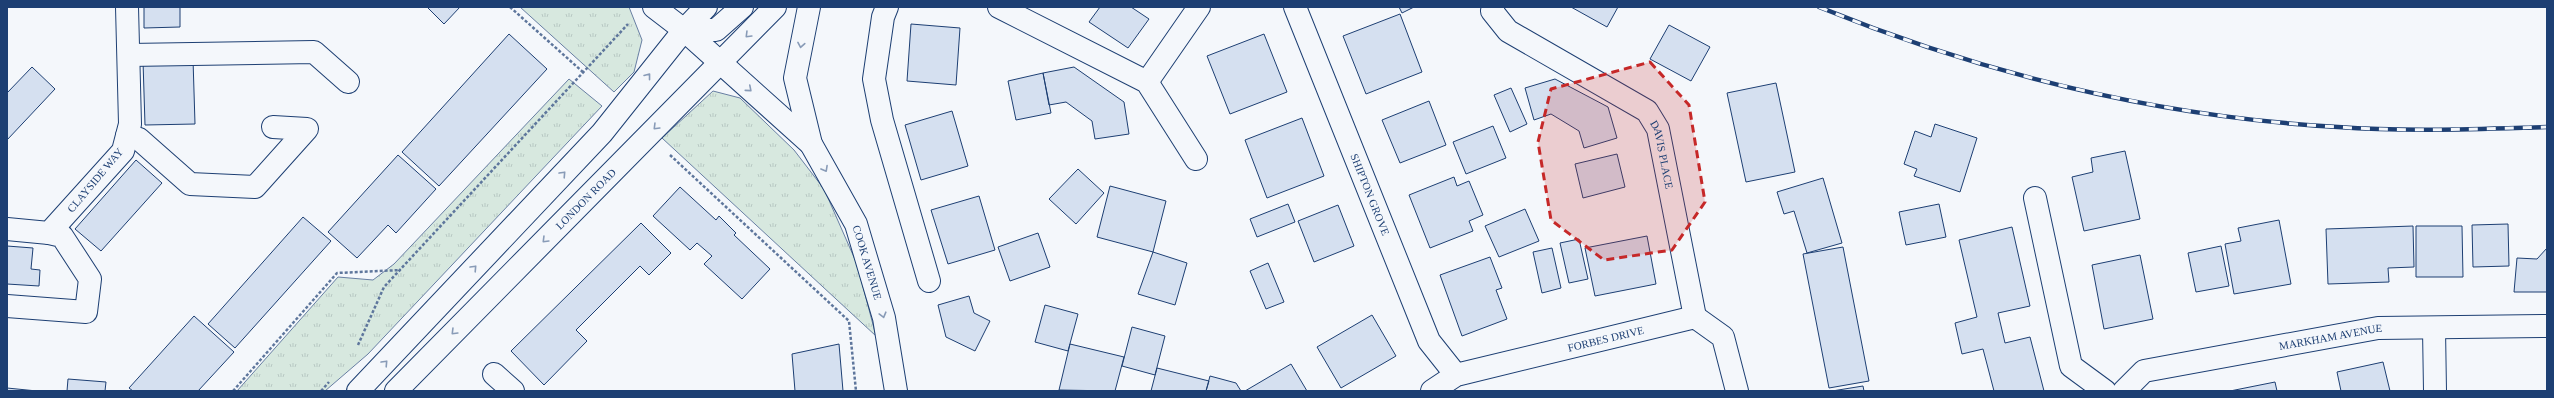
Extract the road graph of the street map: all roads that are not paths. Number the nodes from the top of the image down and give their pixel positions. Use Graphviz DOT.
graph roads {
  1 [pos="127,7"];
  2 [pos="654,7"];
  3 [pos="706,7"];
  4 [pos="742,7"];
  5 [pos="775,7"];
  6 [pos="809,7"];
  7 [pos="887,7"];
  8 [pos="999,7"];
  9 [pos="1199,7"];
  10 [pos="1295,7"];
  11 [pos="1493,7"];
  12 [pos="684,30"];
  13 [pos="129,55"];
  14 [pos="719,63"];
  15 [pos="348,82"];
  16 [pos="1147,82"];
  17 [pos="272,128"];
  18 [pos="127,136"];
  19 [pos="811,144"];
  20 [pos="1196,159"];
  21 [pos="2035,198"];
  22 [pos="7,229"];
  23 [pos="50,233"];
  24 [pos="929,281"];
  25 [pos="7,306"];
  26 [pos="1695,317"];
  27 [pos="2547,326"];
  28 [pos="2434,329"];
  29 [pos="494,374"];
  30 [pos="1456,375"];
  31 [pos="900,390"];
  32 [pos="358,391"];
  33 [pos="396,391"];
  34 [pos="513,391"];
  35 [pos="1432,391"];
  36 [pos="1737,391"];
  37 [pos="2105,391"];
  38 [pos="2124,391"];
  39 [pos="2435,391"];
  1 -- 13 [label="street, CLAYSIDE WAY"];
  2 -- 12 [label="street, COOK AVENUE"];
  3 -- 12 [label="street"];
  4 -- 12 [label="street"];
  5 -- 14 [label="street, LONDON ROAD, one-way"];
  6 -- 19 [label="street, COOK AVENUE, one-way"];
  7 -- 24 [label="street"];
  8 -- 16 [label="street"];
  9 -- 16 [label="street"];
  10 -- 30 [label="street, SHIPTON GROVE"];
  11 -- 26 [label="street, DAVIS PLACE"];
  12 -- 14 [label="street, COOK AVENUE"];
  32 -- 12 [label="street, one-way"];
  13 -- 15 [label="street"];
  13 -- 18 [label="street, CLAYSIDE WAY"];
  14 -- 19 [label="street, COOK AVENUE, one-way"];
  14 -- 33 [label="street, LONDON ROAD, one-way"];
  16 -- 20 [label="street"];
  17 -- 18 [label="street"];
  18 -- 23 [label="street, CLAYSIDE WAY"];
  19 -- 31 [label="street, COOK AVENUE, one-way"];
  21 -- 37 [label="street"];
  22 -- 23 [label="street"];
  23 -- 25 [label="street"];
  26 -- 30 [label="street, FORBES DRIVE"];
  26 -- 36 [label="street"];
  27 -- 28 [label="street, MARKHAM AVENUE"];
  28 -- 38 [label="street, MARKHAM AVENUE"];
  28 -- 39 [label="street"];
  29 -- 34 [label="street"];
  30 -- 35 [label="street, FORBES DRIVE"];
}
